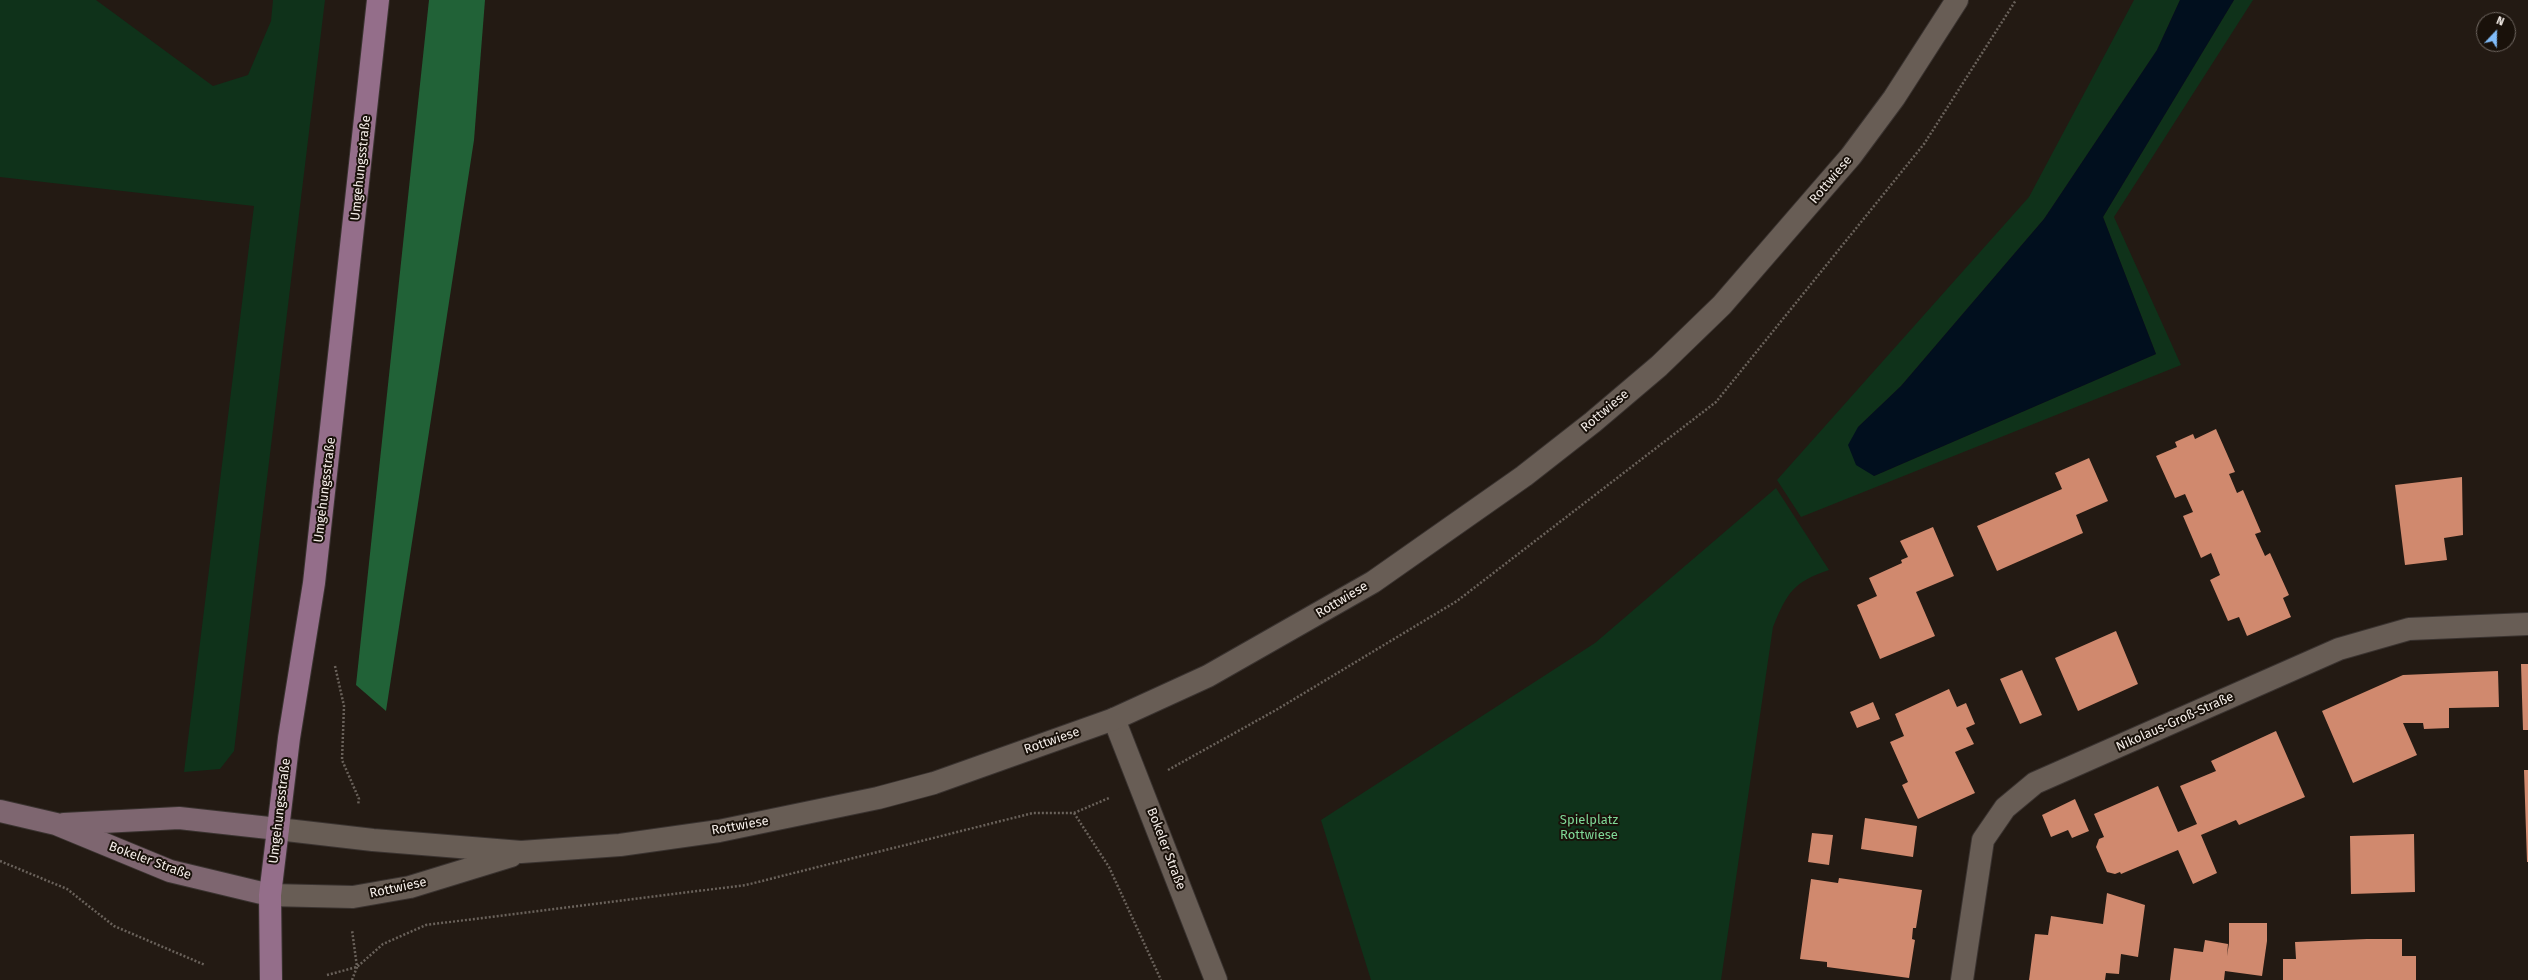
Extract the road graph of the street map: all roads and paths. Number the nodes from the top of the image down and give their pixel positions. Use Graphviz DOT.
graph roads {
  1 [pos="378,0"];
  2 [pos="1957,0"];
  3 [pos="2528,624"];
  4 [pos="333,660"];
  5 [pos="1114,719"];
  6 [pos="0,811"];
  7 [pos="56,824"];
  8 [pos="278,829"];
  9 [pos="356,838"];
  10 [pos="521,852"];
  11 [pos="0,861"];
  12 [pos="270,895"];
  13 [pos="353,897"];
  14 [pos="205,965"];
  15 [pos="357,967"];
  16 [pos="327,975"];
  17 [pos="271,980"];
  18 [pos="352,980"];
  19 [pos="1161,980"];
  20 [pos="1216,980"];
  21 [pos="1962,980"];
  1 -- 8 [label="main road, Umgehungsstraße"];
  2 -- 5 [label="street, Rottwiese"];
  3 -- 21 [label="street, Nikolaus-Groß-Straße"];
  4 -- 9 [label="path"];
  5 -- 10 [label="street, Rottwiese"];
  5 -- 20 [label="street, Bokeler Straße"];
  6 -- 7 [label="main road, Bokeler Straße"];
  7 -- 8 [label="main road, Bokeler Straße"];
  7 -- 12 [label="main road, Bokeler Straße"];
  8 -- 9 [label="street, Rottwiese"];
  8 -- 12 [label="main road, Umgehungsstraße"];
  9 -- 10 [label="street, Rottwiese"];
  10 -- 13 [label="street, Rottwiese"];
  11 -- 14 [label="path"];
  12 -- 13 [label="street, Rottwiese"];
  12 -- 17 [label="main road, Umgehungsstraße"];
  13 -- 15 [label="path"];
  15 -- 16 [label="path"];
  15 -- 18 [label="path"];
  15 -- 19 [label="path"];
}
